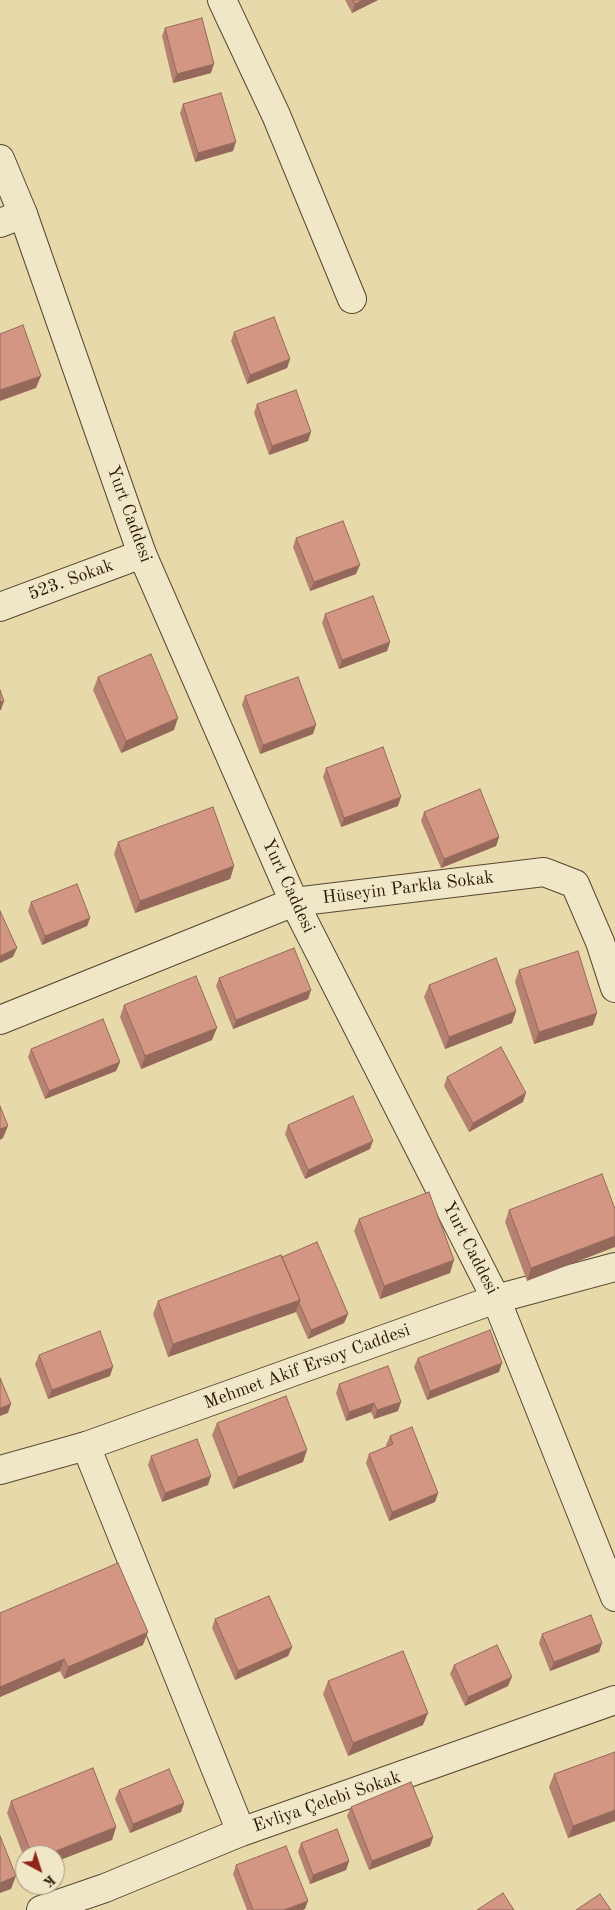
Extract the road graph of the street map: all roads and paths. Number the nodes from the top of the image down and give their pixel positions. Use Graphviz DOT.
graph roads {
  1 [pos="222,0"];
  2 [pos="0,159"];
  3 [pos="12,218"];
  4 [pos="352,299"];
  5 [pos="142,554"];
  6 [pos="0,606"];
  7 [pos="294,902"];
  8 [pos="615,988"];
  9 [pos="0,1020"];
  10 [pos="615,1268"];
  11 [pos="496,1300"];
  12 [pos="86,1446"];
  13 [pos="0,1470"];
  14 [pos="615,1597"];
  15 [pos="615,1700"];
  16 [pos="241,1832"];
  17 [pos="110,1899"];
  18 [pos="41,1910"];
  1 -- 4 [label="street"];
  2 -- 3 [label="street, Yurt Caddesi"];
  3 -- 5 [label="street, Yurt Caddesi"];
  5 -- 6 [label="street, 523. Sokak"];
  5 -- 7 [label="street, Yurt Caddesi"];
  7 -- 8 [label="street, Hüseyin Parkla Sokak"];
  7 -- 9 [label="street, Hüseyin Parkla Sokak"];
  7 -- 11 [label="street, Yurt Caddesi"];
  10 -- 11 [label="street, Mehmet Akif Ersoy Caddesi"];
  11 -- 12 [label="street, Mehmet Akif Ersoy Caddesi"];
  11 -- 14 [label="street, Yurt Caddesi"];
  12 -- 13 [label="street, Mehmet Akif Ersoy Caddesi"];
  12 -- 16 [label="street"];
  15 -- 16 [label="street, Evliya Çelebi Sokak"];
  16 -- 17 [label="street, Evliya Çelebi Sokak"];
  17 -- 18 [label="street, Evliya Çelebi Sokak"];
}
